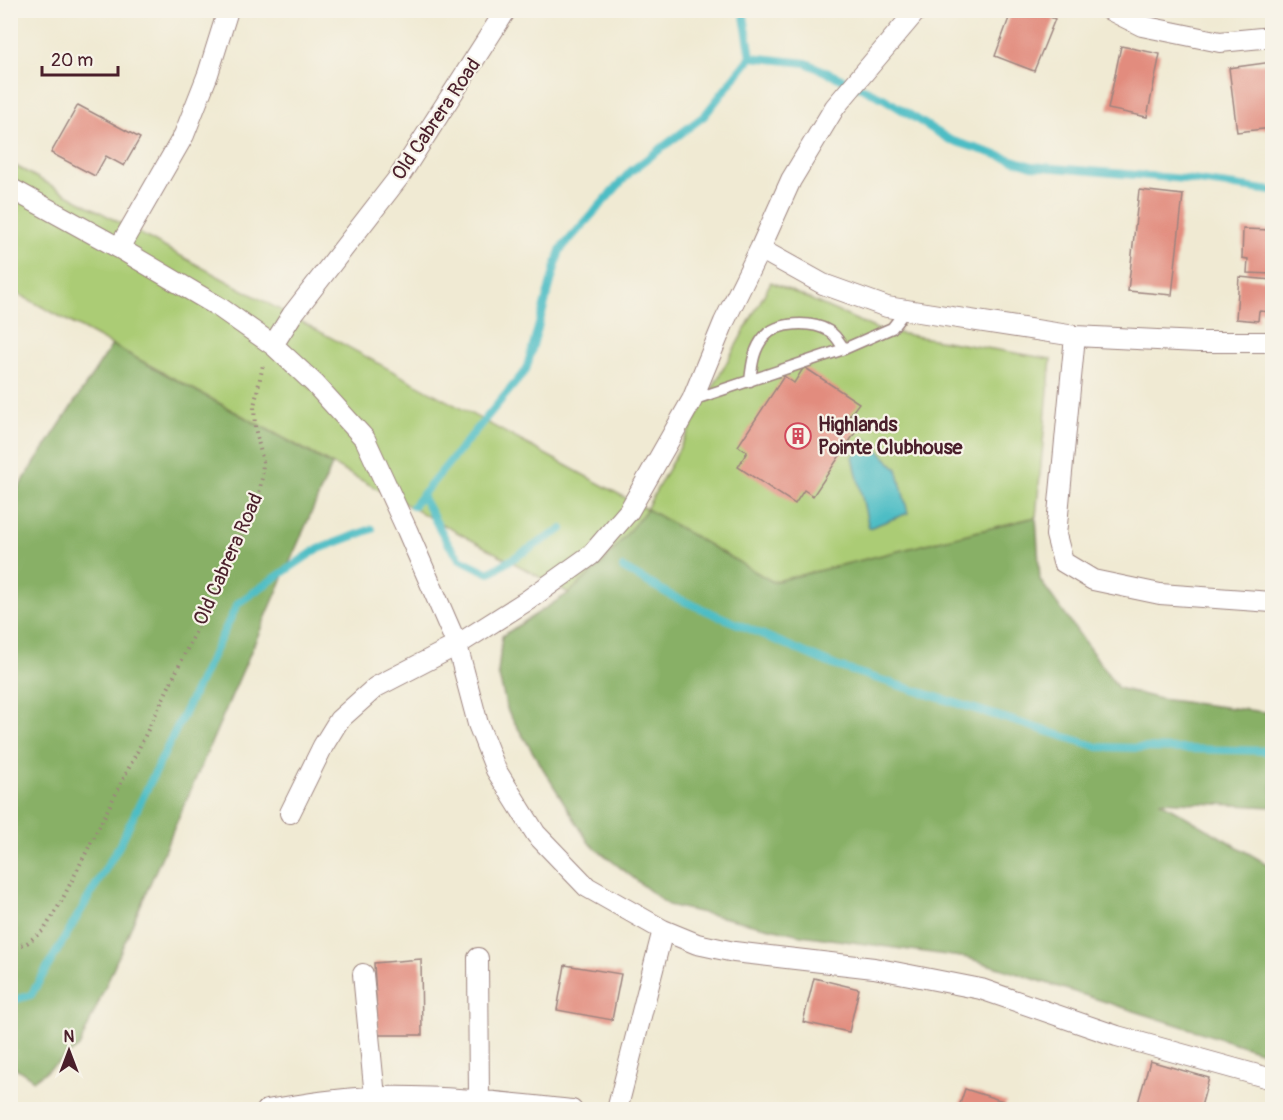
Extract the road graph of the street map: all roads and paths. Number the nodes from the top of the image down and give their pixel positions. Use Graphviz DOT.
graph roads {
  1 [pos="228,10"];
  2 [pos="506,10"];
  3 [pos="917,10"];
  4 [pos="1110,10"];
  5 [pos="1272,37"];
  6 [pos="10,188"];
  7 [pos="119,248"];
  8 [pos="760,249"];
  9 [pos="906,310"];
  10 [pos="1075,336"];
  11 [pos="1272,342"];
  12 [pos="273,345"];
  13 [pos="844,349"];
  14 [pos="750,381"];
  15 [pos="692,400"];
  16 [pos="1272,602"];
  17 [pos="457,645"];
  18 [pos="290,813"];
  19 [pos="663,930"];
  20 [pos="10,949"];
  21 [pos="478,958"];
  22 [pos="363,975"];
  23 [pos="1272,1079"];
  24 [pos="375,1097"];
  25 [pos="479,1099"];
  26 [pos="418,1103"];
  27 [pos="304,1106"];
  28 [pos="533,1108"];
  29 [pos="267,1110"];
  30 [pos="572,1110"];
  31 [pos="617,1110"];
  1 -- 7 [label="street"];
  2 -- 12 [label="street, Old Cabrera Road"];
  3 -- 8 [label="street"];
  4 -- 5 [label="street"];
  6 -- 7 [label="street"];
  7 -- 12 [label="street"];
  8 -- 9 [label="street"];
  8 -- 15 [label="street"];
  9 -- 10 [label="street"];
  9 -- 13 [label="lane"];
  10 -- 11 [label="street"];
  10 -- 16 [label="street"];
  12 -- 17 [label="street"];
  12 -- 20 [label="path, Old Cabrera Road"];
  13 -- 14 [label="lane"];
  13 -- 14 [label="lane"];
  14 -- 15 [label="lane"];
  15 -- 17 [label="street"];
  17 -- 18 [label="street"];
  17 -- 19 [label="street"];
  19 -- 23 [label="street"];
  19 -- 31 [label="street"];
  21 -- 25 [label="street"];
  22 -- 24 [label="street"];
  24 -- 26 [label="street"];
  24 -- 27 [label="street"];
  25 -- 26 [label="street"];
  25 -- 28 [label="street"];
  27 -- 29 [label="street"];
  28 -- 30 [label="street"];
}
